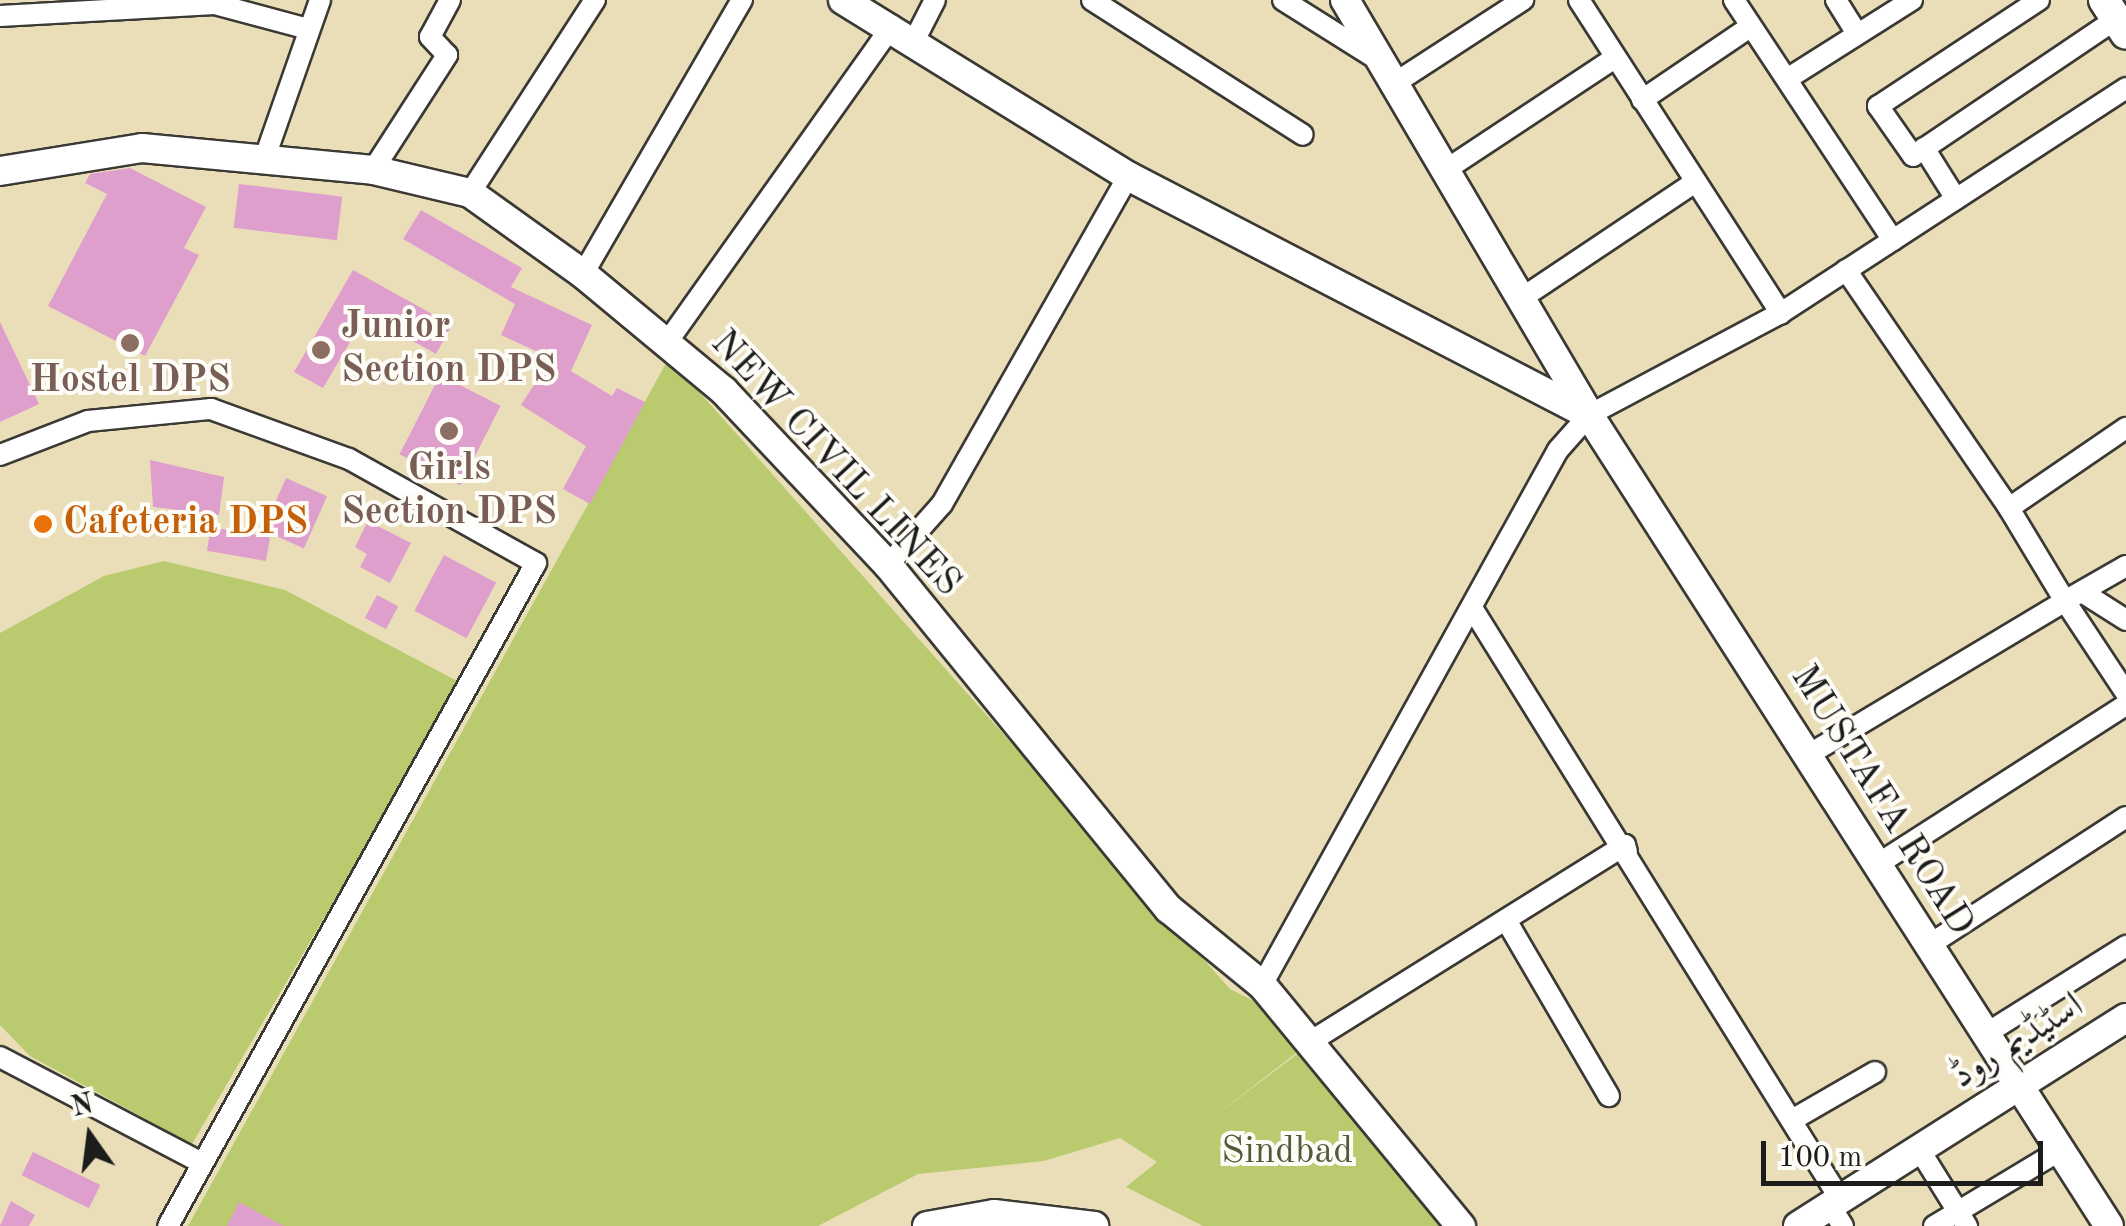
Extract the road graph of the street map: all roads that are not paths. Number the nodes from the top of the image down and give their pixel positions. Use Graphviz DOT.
graph roads {
  1 [pos="320,0"];
  2 [pos="450,0"];
  3 [pos="595,0"];
  4 [pos="742,0"];
  5 [pos="843,0"];
  6 [pos="934,0"];
  7 [pos="1092,0"];
  8 [pos="1282,0"];
  9 [pos="1344,0"];
  10 [pos="1523,0"];
  11 [pos="1580,0"];
  12 [pos="1734,0"];
  13 [pos="1836,0"];
  14 [pos="1912,0"];
  15 [pos="2039,0"];
  16 [pos="217,2"];
  17 [pos="0,16"];
  18 [pos="2115,18"];
  19 [pos="1750,27"];
  20 [pos="308,29"];
  21 [pos="903,34"];
  22 [pos="1857,34"];
  23 [pos="1613,59"];
  24 [pos="1388,72"];
  25 [pos="1787,79"];
  26 [pos="2126,88"];
  27 [pos="1642,100"];
  28 [pos="1303,136"];
  29 [pos="1924,148"];
  30 [pos="264,160"];
  31 [pos="1447,169"];
  32 [pos="373,170"];
  33 [pos="0,171"];
  34 [pos="1128,176"];
  35 [pos="1695,182"];
  36 [pos="470,193"];
  37 [pos="1956,200"];
  38 [pos="1893,240"];
  39 [pos="1846,270"];
  40 [pos="584,274"];
  41 [pos="1524,296"];
  42 [pos="1781,313"];
  43 [pos="668,341"];
  44 [pos="1589,415"];
  45 [pos="2126,428"];
  46 [pos="0,455"];
  47 [pos="2009,508"];
  48 [pos="888,565"];
  49 [pos="2126,566"];
  50 [pos="2073,597"];
  51 [pos="1474,611"];
  52 [pos="2126,620"];
  53 [pos="2126,692"];
  54 [pos="2126,705"];
  55 [pos="1808,755"];
  56 [pos="2126,817"];
  57 [pos="1626,849"];
  58 [pos="1878,864"];
  59 [pos="1506,920"];
  60 [pos="1929,945"];
  61 [pos="2126,946"];
  62 [pos="1262,985"];
  63 [pos="2126,1018"];
  64 [pos="1984,1035"];
  65 [pos="1313,1040"];
  66 [pos="0,1057"];
  67 [pos="1875,1072"];
  68 [pos="2016,1087"];
  69 [pos="1609,1096"];
  70 [pos="1792,1120"];
  71 [pos="1919,1149"];
  72 [pos="2059,1151"];
  73 [pos="202,1163"];
  74 [pos="1838,1210"];
  75 [pos="1963,1219"];
  76 [pos="168,1226"];
  77 [pos="928,1226"];
  78 [pos="1094,1226"];
  79 [pos="1461,1226"];
  80 [pos="1798,1226"];
  81 [pos="1934,1226"];
  82 [pos="2110,1226"];
  1 -- 20 [label="street"];
  2 -- 32 [label="street"];
  3 -- 36 [label="street"];
  4 -- 40 [label="street"];
  5 -- 21 [label="street"];
  6 -- 21 [label="street"];
  7 -- 28 [label="street"];
  8 -- 24 [label="street"];
  9 -- 24 [label="street, MUSTAFA ROAD"];
  10 -- 24 [label="street"];
  11 -- 23 [label="street"];
  12 -- 19 [label="street"];
  13 -- 22 [label="street"];
  14 -- 22 [label="street"];
  15 -- 29 [label="street"];
  16 -- 17 [label="street"];
  16 -- 20 [label="street"];
  18 -- 29 [label="street"];
  19 -- 25 [label="street"];
  19 -- 27 [label="street"];
  20 -- 30 [label="street"];
  21 -- 34 [label="street"];
  21 -- 43 [label="street"];
  22 -- 25 [label="street"];
  23 -- 27 [label="street"];
  23 -- 31 [label="street"];
  24 -- 31 [label="street, MUSTAFA ROAD"];
  25 -- 38 [label="street"];
  26 -- 37 [label="street"];
  27 -- 35 [label="street"];
  29 -- 37 [label="street"];
  30 -- 32 [label="street, NEW CIVIL LINES"];
  30 -- 33 [label="street, NEW CIVIL LINES"];
  31 -- 41 [label="street, MUSTAFA ROAD"];
  32 -- 36 [label="street, NEW CIVIL LINES"];
  34 -- 44 [label="street"];
  34 -- 48 [label="street"];
  35 -- 41 [label="street"];
  35 -- 42 [label="street"];
  36 -- 40 [label="street, NEW CIVIL LINES"];
  37 -- 38 [label="street"];
  38 -- 39 [label="street"];
  39 -- 42 [label="street"];
  39 -- 47 [label="street"];
  40 -- 43 [label="street, NEW CIVIL LINES"];
  41 -- 44 [label="street, MUSTAFA ROAD"];
  42 -- 44 [label="street"];
  43 -- 48 [label="street, NEW CIVIL LINES"];
  44 -- 51 [label="street"];
  44 -- 55 [label="street, MUSTAFA ROAD"];
  45 -- 47 [label="street"];
  46 -- 73 [label="street"];
  47 -- 50 [label="street"];
  48 -- 62 [label="street, NEW CIVIL LINES"];
  49 -- 50 [label="street"];
  50 -- 52 [label="street"];
  50 -- 53 [label="street"];
  50 -- 55 [label="street"];
  51 -- 57 [label="street"];
  51 -- 62 [label="street"];
  54 -- 58 [label="street"];
  55 -- 58 [label="street, MUSTAFA ROAD"];
  56 -- 60 [label="street"];
  57 -- 59 [label="street"];
  57 -- 70 [label="street"];
  58 -- 60 [label="street, MUSTAFA ROAD"];
  59 -- 65 [label="street"];
  59 -- 69 [label="street"];
  60 -- 64 [label="street, MUSTAFA ROAD"];
  61 -- 64 [label="street"];
  62 -- 65 [label="street, NEW CIVIL LINES"];
  63 -- 68 [label="street, اسٹیڈیم روڈ"];
  64 -- 68 [label="street, MUSTAFA ROAD"];
  65 -- 79 [label="street, NEW CIVIL LINES"];
  66 -- 73 [label="street"];
  67 -- 70 [label="street"];
  68 -- 71 [label="street, اسٹیڈیم روڈ"];
  68 -- 72 [label="street, MUSTAFA ROAD"];
  70 -- 74 [label="street"];
  71 -- 74 [label="street, اسٹیڈیم روڈ"];
  71 -- 75 [label="street"];
  72 -- 75 [label="street"];
  72 -- 82 [label="street, MUSTAFA ROAD"];
  73 -- 76 [label="street"];
  74 -- 80 [label="street, اسٹیڈیم روڈ"];
  75 -- 81 [label="street"];
  77 -- 78 [label="street"];
}
